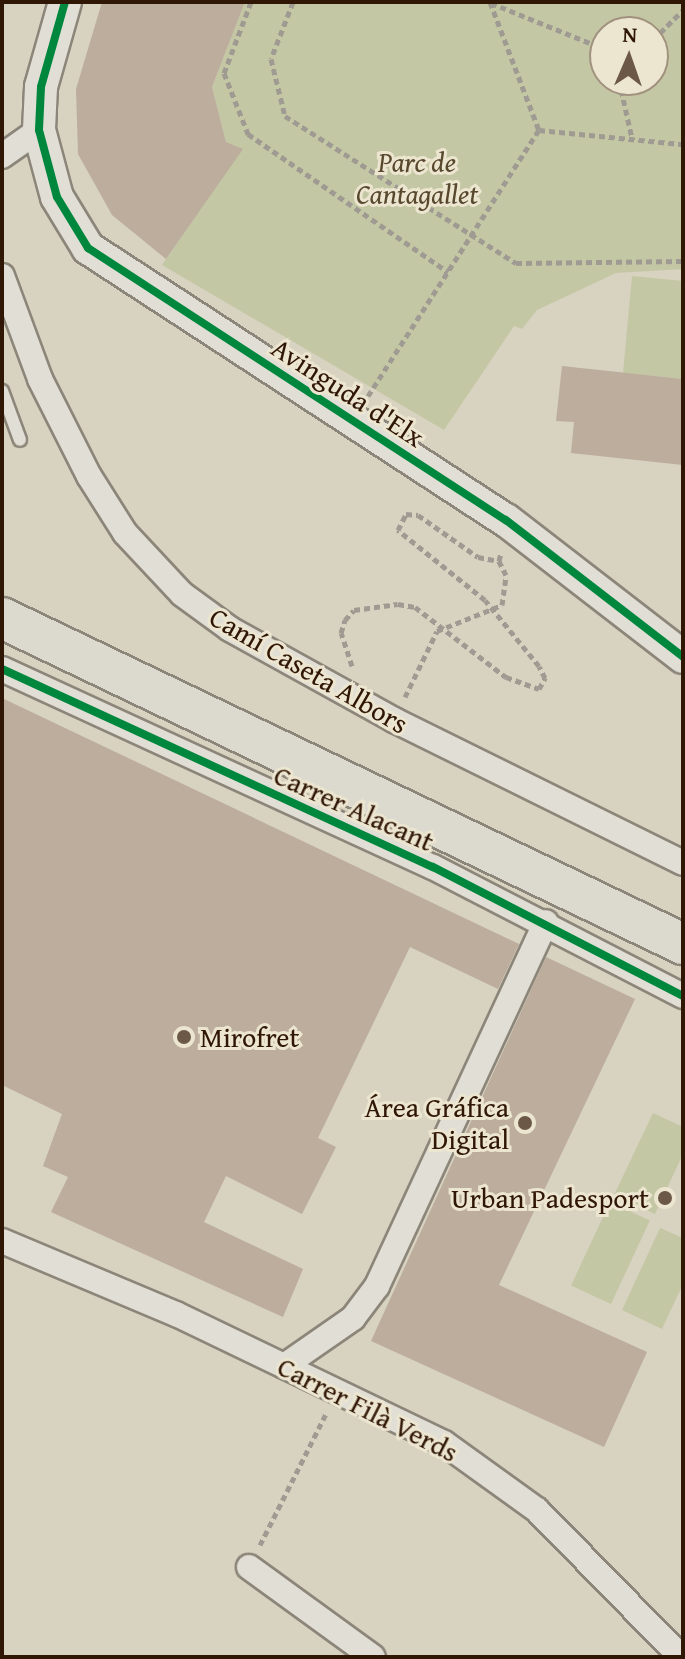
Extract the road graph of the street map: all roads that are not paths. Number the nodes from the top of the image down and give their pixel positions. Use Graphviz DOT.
graph roads {
  1 [pos="65,2"];
  2 [pos="39,130"];
  3 [pos="2,156"];
  4 [pos="2,276"];
  5 [pos="2,391"];
  6 [pos="2,421"];
  7 [pos="2,618"];
  8 [pos="683,657"];
  9 [pos="2,669"];
  10 [pos="683,863"];
  11 [pos="546,922"];
  12 [pos="683,944"];
  13 [pos="683,996"];
  14 [pos="2,1241"];
  15 [pos="284,1366"];
  16 [pos="249,1567"];
  17 [pos="373,1657"];
  18 [pos="681,1657"];
  1 -- 2 [label="street, Avinguda d'Elx"];
  2 -- 3 [label="street"];
  2 -- 8 [label="street, Avinguda d'Elx"];
  4 -- 10 [label="street, Camí Caseta Albors"];
  5 -- 6 [label="lane"];
  7 -- 12 [label="main road, Carrer Alacant"];
  9 -- 11 [label="street, Carrer Alacant"];
  11 -- 13 [label="street, Carrer Alacant"];
  11 -- 15 [label="street"];
  14 -- 15 [label="street, Carrer Filà Verds"];
  15 -- 18 [label="street, Carrer Filà Verds"];
  16 -- 17 [label="street"];
}
